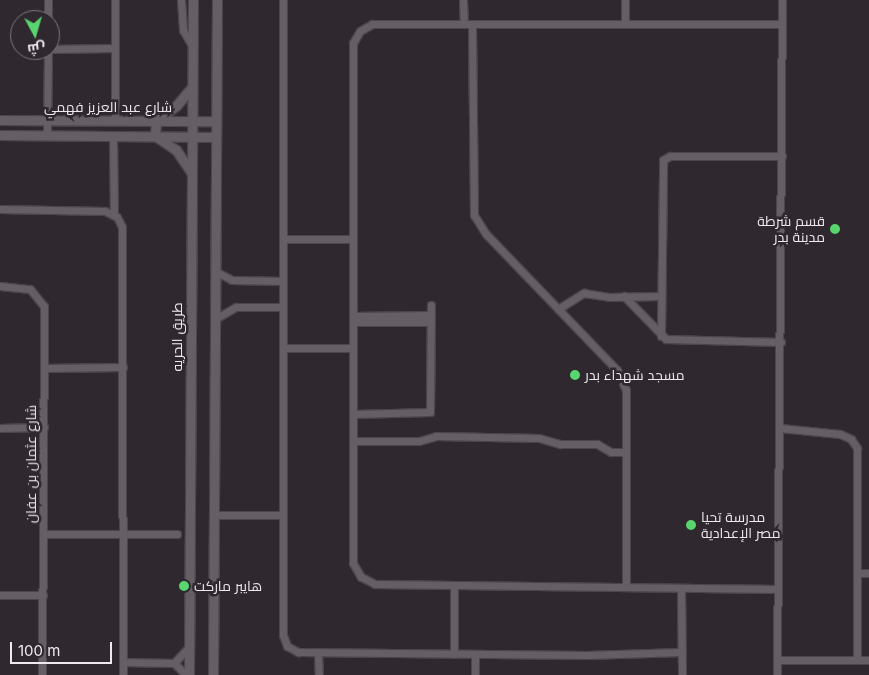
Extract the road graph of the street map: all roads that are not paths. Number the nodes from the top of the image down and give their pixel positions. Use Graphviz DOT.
graph roads {
  1 [pos="114,0"];
  2 [pos="181,0"];
  3 [pos="193,0"];
  4 [pos="217,0"];
  5 [pos="283,0"];
  6 [pos="464,0"];
  7 [pos="625,0"];
  8 [pos="782,0"];
  9 [pos="468,24"];
  10 [pos="625,24"];
  11 [pos="782,24"];
  12 [pos="193,47"];
  13 [pos="115,48"];
  14 [pos="60,50"];
  15 [pos="49,60"];
  16 [pos="192,87"];
  17 [pos="0,120"];
  18 [pos="47,120"];
  19 [pos="115,120"];
  20 [pos="156,121"];
  21 [pos="192,121"];
  22 [pos="216,121"];
  23 [pos="0,135"];
  24 [pos="47,135"];
  25 [pos="114,136"];
  26 [pos="156,136"];
  27 [pos="192,137"];
  28 [pos="216,137"];
  29 [pos="782,156"];
  30 [pos="192,174"];
  31 [pos="0,209"];
  32 [pos="114,215"];
  33 [pos="353,239"];
  34 [pos="283,240"];
  35 [pos="215,271"];
  36 [pos="283,281"];
  37 [pos="0,286"];
  38 [pos="624,296"];
  39 [pos="661,296"];
  40 [pos="431,305"];
  41 [pos="283,307"];
  42 [pos="558,309"];
  43 [pos="431,318"];
  44 [pos="215,319"];
  45 [pos="353,319"];
  46 [pos="661,336"];
  47 [pos="781,342"];
  48 [pos="283,348"];
  49 [pos="353,348"];
  50 [pos="123,367"];
  51 [pos="44,368"];
  52 [pos="354,414"];
  53 [pos="0,428"];
  54 [pos="44,428"];
  55 [pos="780,428"];
  56 [pos="353,441"];
  57 [pos="626,452"];
  58 [pos="214,515"];
  59 [pos="283,515"];
  60 [pos="43,534"];
  61 [pos="123,534"];
  62 [pos="178,534"];
  63 [pos="857,573"];
  64 [pos="869,573"];
  65 [pos="454,585"];
  66 [pos="626,587"];
  67 [pos="681,588"];
  68 [pos="778,589"];
  69 [pos="0,595"];
  70 [pos="43,595"];
  71 [pos="190,647"];
  72 [pos="318,652"];
  73 [pos="681,652"];
  74 [pos="454,654"];
  75 [pos="475,654"];
  76 [pos="778,660"];
  77 [pos="857,660"];
  78 [pos="869,660"];
  79 [pos="123,662"];
  80 [pos="174,663"];
  81 [pos="42,675"];
  82 [pos="123,675"];
  83 [pos="188,675"];
  84 [pos="213,675"];
  85 [pos="318,675"];
  86 [pos="475,675"];
  87 [pos="682,675"];
  88 [pos="778,675"];
  1 -- 13 [label="street"];
  2 -- 12 [label="street"];
  3 -- 12 [label="street, طريق الحريه"];
  4 -- 22 [label="street"];
  5 -- 34 [label="street"];
  6 -- 9 [label="street"];
  7 -- 10 [label="street"];
  8 -- 11 [label="street"];
  9 -- 10 [label="street"];
  9 -- 33 [label="street"];
  9 -- 42 [label="street"];
  10 -- 11 [label="street"];
  11 -- 29 [label="street"];
  12 -- 16 [label="street, طريق الحريه"];
  13 -- 14 [label="street"];
  13 -- 19 [label="street"];
  15 -- 18 [label="street"];
  16 -- 20 [label="street"];
  16 -- 21 [label="street, طريق الحريه"];
  17 -- 18 [label="street, شارع عبد العزيز فهمي"];
  18 -- 19 [label="street, شارع عبد العزيز فهمي"];
  18 -- 24 [label="street"];
  19 -- 20 [label="street, شارع عبد العزيز فهمي"];
  20 -- 21 [label="street, شارع عبد العزيز فهمي"];
  20 -- 26 [label="street"];
  21 -- 22 [label="street, شارع عبد العزيز فهمي"];
  21 -- 27 [label="street, طريق الحريه"];
  22 -- 28 [label="street"];
  23 -- 24 [label="street, شارع عبد العزيز فهمي"];
  24 -- 25 [label="street, شارع عبد العزيز فهمي"];
  25 -- 26 [label="street, شارع عبد العزيز فهمي"];
  25 -- 32 [label="street"];
  26 -- 27 [label="street, شارع عبد العزيز فهمي"];
  26 -- 30 [label="street"];
  27 -- 28 [label="street, شارع عبد العزيز فهمي"];
  27 -- 30 [label="street, طريق الحريه"];
  28 -- 35 [label="street"];
  29 -- 39 [label="street"];
  29 -- 47 [label="street"];
  30 -- 71 [label="street, طريق الحريه"];
  31 -- 32 [label="street"];
  32 -- 50 [label="street"];
  33 -- 34 [label="street"];
  33 -- 45 [label="street"];
  34 -- 36 [label="street"];
  35 -- 36 [label="street"];
  35 -- 44 [label="street"];
  36 -- 41 [label="street"];
  37 -- 51 [label="street, شارع عثمان بن عفان"];
  38 -- 39 [label="street"];
  38 -- 42 [label="street"];
  38 -- 46 [label="street"];
  39 -- 46 [label="street"];
  40 -- 43 [label="street"];
  41 -- 44 [label="street"];
  41 -- 48 [label="street"];
  42 -- 57 [label="street"];
  43 -- 45 [label="street"];
  43 -- 52 [label="street"];
  44 -- 58 [label="street"];
  45 -- 49 [label="street"];
  46 -- 47 [label="street"];
  47 -- 55 [label="street"];
  48 -- 49 [label="street"];
  48 -- 59 [label="street"];
  49 -- 52 [label="street"];
  50 -- 51 [label="street"];
  50 -- 61 [label="street"];
  51 -- 54 [label="street, شارع عثمان بن عفان"];
  52 -- 56 [label="street"];
  53 -- 54 [label="street"];
  54 -- 60 [label="street, شارع عثمان بن عفان"];
  55 -- 63 [label="street"];
  55 -- 68 [label="street"];
  56 -- 57 [label="street"];
  56 -- 65 [label="street"];
  57 -- 66 [label="street"];
  58 -- 59 [label="street"];
  58 -- 84 [label="street"];
  59 -- 72 [label="street"];
  60 -- 61 [label="street"];
  60 -- 70 [label="street, شارع عثمان بن عفان"];
  61 -- 62 [label="street"];
  61 -- 79 [label="street"];
  63 -- 64 [label="street"];
  63 -- 77 [label="street"];
  65 -- 66 [label="street"];
  65 -- 74 [label="street"];
  66 -- 67 [label="street"];
  67 -- 68 [label="street"];
  67 -- 73 [label="street"];
  68 -- 76 [label="street"];
  69 -- 70 [label="street"];
  70 -- 81 [label="street, شارع عثمان بن عفان"];
  71 -- 80 [label="street"];
  71 -- 83 [label="street, طريق الحريه"];
  72 -- 74 [label="street"];
  72 -- 85 [label="street"];
  73 -- 75 [label="street"];
  73 -- 87 [label="street"];
  74 -- 75 [label="street"];
  75 -- 86 [label="street"];
  76 -- 77 [label="street"];
  76 -- 88 [label="street"];
  77 -- 78 [label="street"];
  79 -- 80 [label="street"];
  79 -- 82 [label="street"];
  80 -- 83 [label="street"];
}
